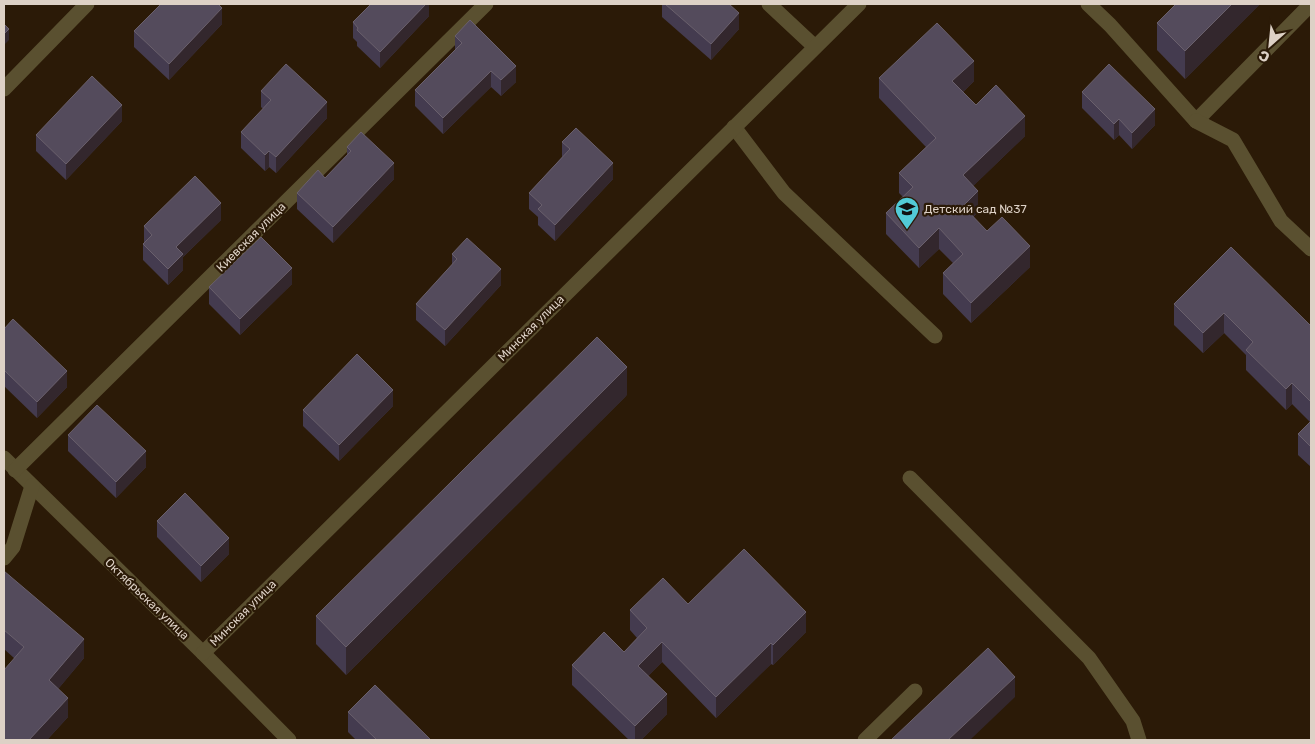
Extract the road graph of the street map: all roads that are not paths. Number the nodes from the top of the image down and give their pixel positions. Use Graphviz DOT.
graph roads {
  1 [pos="87,4"];
  2 [pos="486,4"];
  3 [pos="770,4"];
  4 [pos="859,4"];
  5 [pos="1088,4"];
  6 [pos="1311,4"];
  7 [pos="815,47"];
  8 [pos="4,89"];
  9 [pos="1196,121"];
  10 [pos="734,127"];
  11 [pos="1311,249"];
  12 [pos="935,336"];
  13 [pos="4,458"];
  14 [pos="15,470"];
  15 [pos="910,478"];
  16 [pos="32,486"];
  17 [pos="4,558"];
  18 [pos="203,653"];
  19 [pos="915,691"];
  20 [pos="289,740"];
  21 [pos="865,740"];
  22 [pos="1139,740"];
  1 -- 8 [label="street"];
  2 -- 14 [label="street, Киевская улица"];
  3 -- 7 [label="street"];
  4 -- 7 [label="street, Минская улица"];
  5 -- 9 [label="street"];
  6 -- 9 [label="street"];
  7 -- 10 [label="street, Минская улица"];
  9 -- 11 [label="street"];
  10 -- 12 [label="street"];
  10 -- 18 [label="street, Минская улица"];
  13 -- 14 [label="street, Октябрьская улица"];
  14 -- 16 [label="street, Октябрьская улица"];
  15 -- 22 [label="street"];
  16 -- 17 [label="street"];
  16 -- 18 [label="street, Октябрьская улица"];
  18 -- 20 [label="street, Октябрьская улица"];
  19 -- 21 [label="street"];
}
